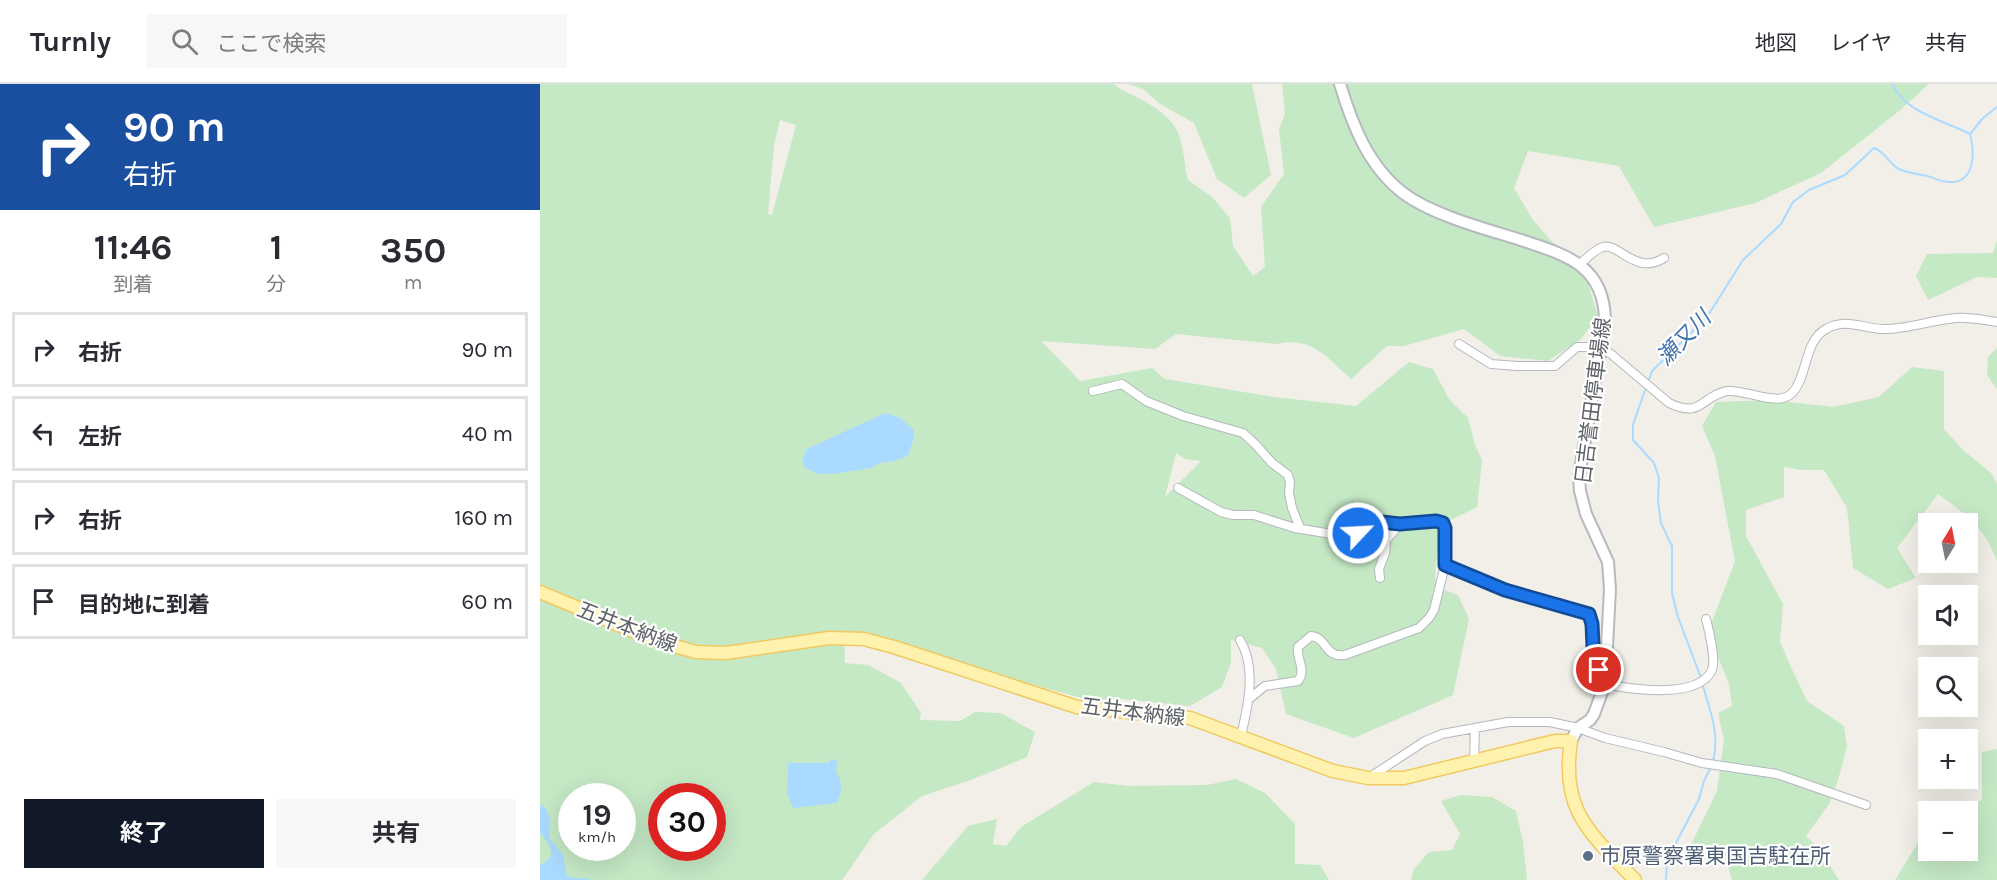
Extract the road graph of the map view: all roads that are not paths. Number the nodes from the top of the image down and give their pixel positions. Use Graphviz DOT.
graph roads {
  1 [pos="1340,84"];
  2 [pos="1664,258"];
  3 [pos="1580,264"];
  4 [pos="1997,322"];
  5 [pos="1459,344"];
  6 [pos="1600,347"];
  7 [pos="1093,391"];
  8 [pos="1178,489"];
  9 [pos="1400,524"];
  10 [pos="1300,528"];
  11 [pos="1445,565"];
  12 [pos="1380,579"];
  13 [pos="540,592"];
  14 [pos="1706,619"];
  15 [pos="1240,640"];
  16 [pos="1605,684"];
  17 [pos="1249,699"];
  18 [pos="1475,728"];
  19 [pos="1578,728"];
  20 [pos="1241,736"];
  21 [pos="1571,741"];
  22 [pos="1474,760"];
  23 [pos="1368,778"];
  24 [pos="1866,805"];
  25 [pos="1635,880"];
  1 -- 3 [label="main road, 日吉誉田停車場線"];
  2 -- 3 [label="street"];
  3 -- 6 [label="main road, 日吉誉田停車場線"];
  4 -- 6 [label="street"];
  5 -- 6 [label="street"];
  6 -- 16 [label="main road, 日吉誉田停車場線"];
  7 -- 10 [label="street"];
  8 -- 10 [label="street"];
  9 -- 10 [label="street"];
  9 -- 11 [label="street"];
  9 -- 12 [label="street"];
  11 -- 16 [label="street"];
  11 -- 17 [label="street"];
  13 -- 20 [label="main road, 五井本納線"];
  14 -- 16 [label="street"];
  15 -- 17 [label="street"];
  16 -- 19 [label="main road, 日吉誉田停車場線"];
  17 -- 20 [label="street"];
  18 -- 19 [label="street"];
  18 -- 22 [label="street"];
  18 -- 23 [label="street"];
  19 -- 21 [label="main road, 日吉誉田停車場線"];
  19 -- 24 [label="street"];
  20 -- 23 [label="main road, 五井本納線"];
  21 -- 22 [label="main road, 五井本納線"];
  21 -- 25 [label="main road"];
  22 -- 23 [label="main road, 五井本納線"];
}
